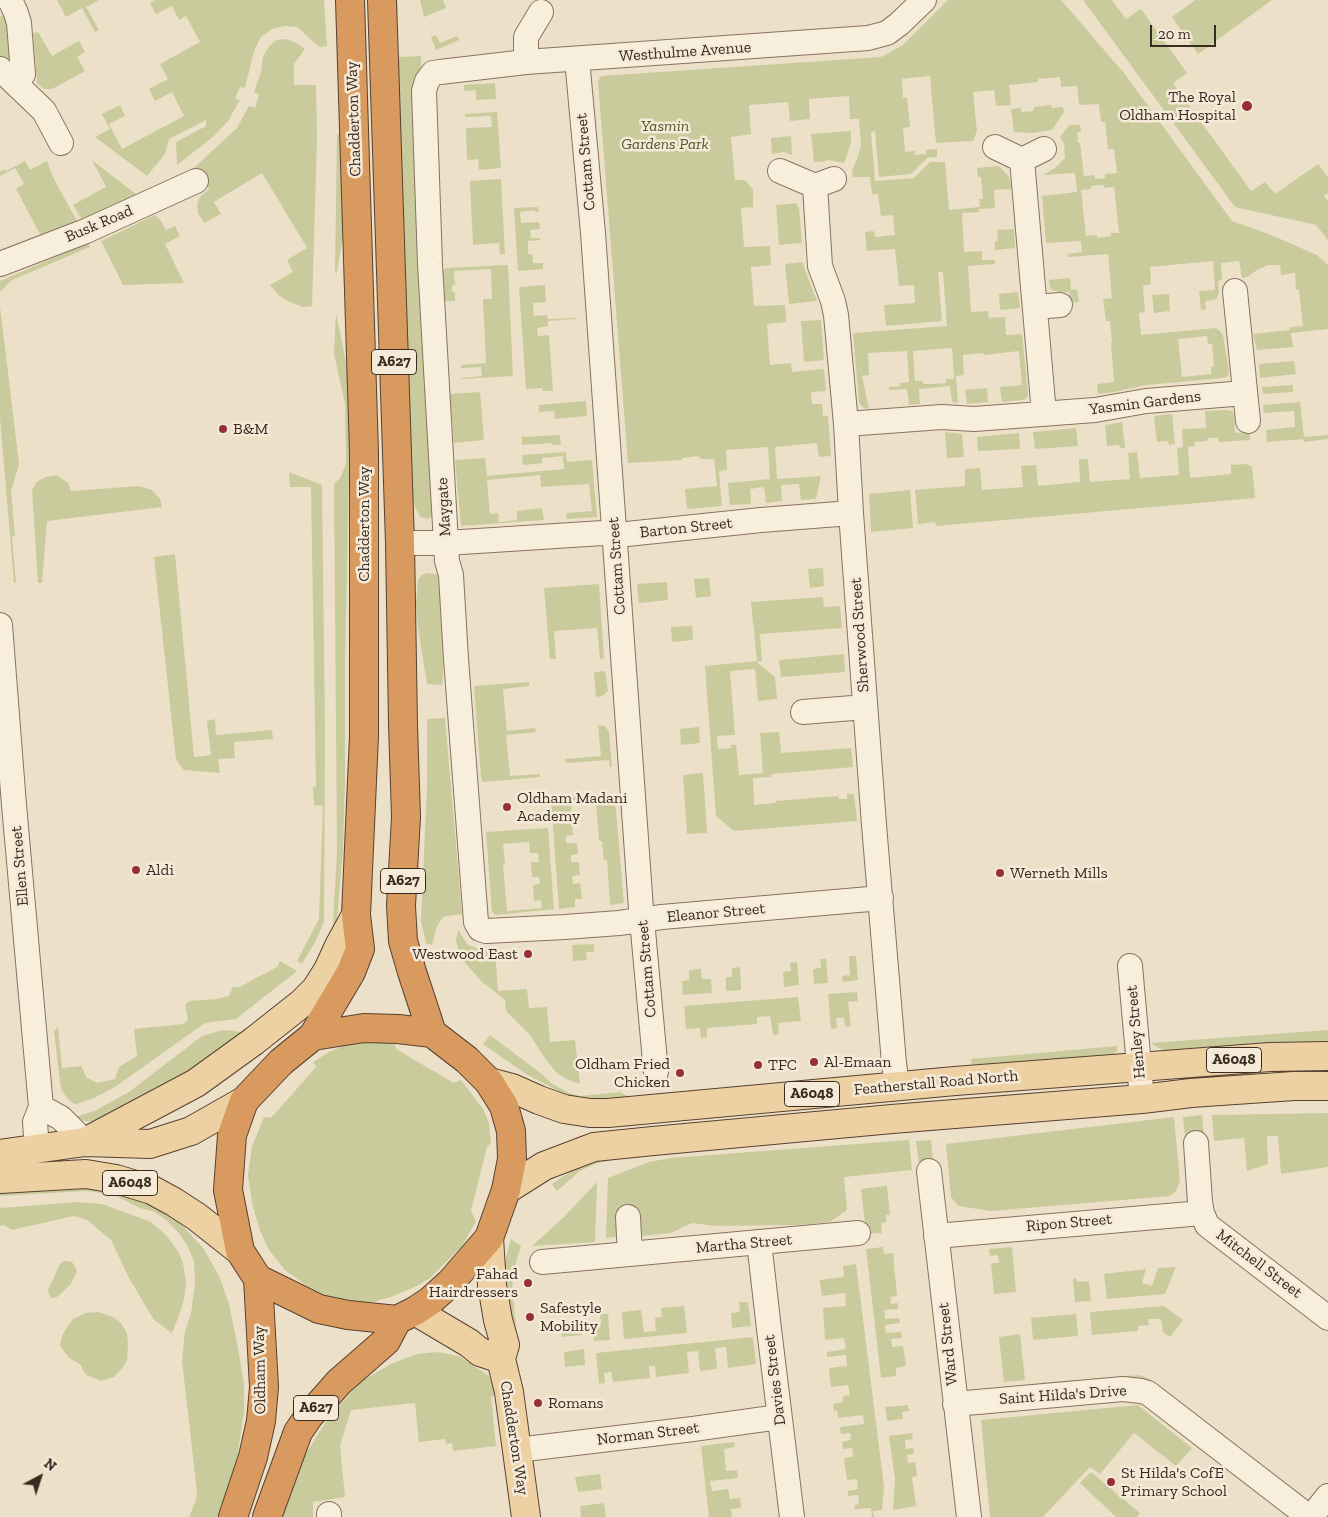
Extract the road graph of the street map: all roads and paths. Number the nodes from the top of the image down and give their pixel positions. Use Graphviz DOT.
graph roads {
  1 [pos="10,0"];
  2 [pos="350,0"];
  3 [pos="382,0"];
  4 [pos="924,0"];
  5 [pos="540,12"];
  6 [pos="577,59"];
  7 [pos="526,62"];
  8 [pos="433,73"];
  9 [pos="8,75"];
  10 [pos="61,143"];
  11 [pos="995,148"];
  12 [pos="1044,149"];
  13 [pos="1022,160"];
  14 [pos="780,171"];
  15 [pos="196,181"];
  16 [pos="0,264"];
  17 [pos="1060,305"];
  18 [pos="1230,305"];
  19 [pos="1035,307"];
  20 [pos="1245,393"];
  21 [pos="1044,414"];
  22 [pos="1248,421"];
  23 [pos="846,424"];
  24 [pos="851,513"];
  25 [pos="615,534"];
  26 [pos="400,543"];
  27 [pos="446,543"];
  28 [pos="0,634"];
  29 [pos="865,707"];
  30 [pos="802,712"];
  31 [pos="880,898"];
  32 [pos="356,915"];
  33 [pos="642,920"];
  34 [pos="492,931"];
  35 [pos="1130,966"];
  36 [pos="432,1033"];
  37 [pos="313,1036"];
  38 [pos="1328,1056"];
  39 [pos="1140,1067"];
  40 [pos="656,1072"];
  41 [pos="489,1082"];
  42 [pos="897,1086"];
  43 [pos="1328,1086"];
  44 [pos="1142,1099"];
  45 [pos="244,1101"];
  46 [pos="41,1107"];
  47 [pos="85,1142"];
  48 [pos="1196,1144"];
  49 [pos="37,1150"];
  50 [pos="0,1154"];
  51 [pos="929,1171"];
  52 [pos="0,1179"];
  53 [pos="506,1190"];
  54 [pos="1202,1213"];
  55 [pos="628,1217"];
  56 [pos="858,1233"];
  57 [pos="936,1236"];
  58 [pos="488,1238"];
  59 [pos="760,1242"];
  60 [pos="240,1252"];
  61 [pos="630,1254"];
  62 [pos="542,1262"];
  63 [pos="258,1279"];
  64 [pos="406,1316"];
  65 [pos="1328,1318"];
  66 [pos="501,1359"];
  67 [pos="955,1404"];
  68 [pos="779,1417"];
  69 [pos="517,1450"];
  70 [pos="1328,1496"];
  71 [pos="233,1517"];
  72 [pos="267,1517"];
  73 [pos="526,1517"];
  74 [pos="792,1517"];
  75 [pos="969,1517"];
  76 [pos="1310,1517"];
  1 -- 9 [label="street"];
  2 -- 32 [label="highway, Chadderton Way / A627"];
  3 -- 26 [label="highway, Chadderton Way / A627"];
  4 -- 6 [label="street, Westhulme Avenue"];
  5 -- 7 [label="street"];
  6 -- 7 [label="street, Westhulme Avenue"];
  6 -- 25 [label="street, Cottam Street"];
  7 -- 8 [label="street, Westhulme Avenue"];
  8 -- 27 [label="street, Maygate"];
  9 -- 10 [label="street"];
  11 -- 13 [label="street"];
  12 -- 13 [label="street"];
  13 -- 19 [label="street"];
  14 -- 23 [label="street, Sherwood Street"];
  15 -- 16 [label="street, Busk Road"];
  17 -- 19 [label="street"];
  18 -- 20 [label="street"];
  19 -- 21 [label="street"];
  20 -- 21 [label="street, Yasmin Gardens"];
  20 -- 22 [label="street"];
  21 -- 23 [label="street, Yasmin Gardens"];
  23 -- 24 [label="street, Sherwood Street"];
  24 -- 25 [label="street, Barton Street"];
  24 -- 29 [label="street, Sherwood Street"];
  25 -- 27 [label="street, Barton Street"];
  25 -- 33 [label="street, Cottam Street"];
  26 -- 27 [label="street, Barton Street"];
  26 -- 36 [label="highway, Chadderton Way / A627"];
  27 -- 34 [label="street, Maygate"];
  28 -- 46 [label="street, Ellen Street"];
  29 -- 30 [label="street"];
  29 -- 31 [label="street, Sherwood Street"];
  31 -- 33 [label="street, Eleanor Street"];
  31 -- 42 [label="street, Sherwood Street"];
  32 -- 37 [label="highway, Chadderton Way / A627"];
  32 -- 47 [label="main road"];
  33 -- 34 [label="street, Eleanor Street"];
  33 -- 40 [label="street, Cottam Street"];
  35 -- 39 [label="street, Henley Street"];
  36 -- 37 [label="highway"];
  36 -- 41 [label="highway, A627"];
  37 -- 45 [label="highway, A627"];
  38 -- 39 [label="main road, Featherstall Road North / A6048"];
  39 -- 42 [label="main road, Featherstall Road North / A6048"];
  39 -- 44 [label="street, Henley Street"];
  41 -- 42 [label="main road, Featherstall Road North / A6048"];
  41 -- 53 [label="highway, A627"];
  43 -- 44 [label="main road, Featherstall Road North / A6048"];
  44 -- 53 [label="main road, Featherstall Road North / A6048"];
  45 -- 47 [label="main road"];
  45 -- 60 [label="highway, A627"];
  46 -- 47 [label="street"];
  46 -- 49 [label="street, Ellen Street"];
  47 -- 49 [label="main road"];
  48 -- 54 [label="street"];
  49 -- 50 [label="main road"];
  51 -- 57 [label="street, Ward Street"];
  52 -- 60 [label="main road, A6048"];
  53 -- 58 [label="highway, A627"];
  54 -- 57 [label="street, Ripon Street"];
  54 -- 65 [label="street, Mitchell Street"];
  55 -- 61 [label="street"];
  56 -- 59 [label="street, Martha Street"];
  57 -- 67 [label="street, Ward Street"];
  58 -- 64 [label="highway, A627"];
  58 -- 66 [label="main road, Chadderton Way / A627"];
  59 -- 61 [label="street, Martha Street"];
  59 -- 68 [label="street, Davies Street"];
  60 -- 63 [label="highway, A627"];
  61 -- 62 [label="street, Martha Street"];
  63 -- 64 [label="highway"];
  63 -- 71 [label="highway, Oldham Way"];
  64 -- 66 [label="main road, Chadderton Way"];
  64 -- 72 [label="highway, A627"];
  66 -- 69 [label="main road, Chadderton Way / A627"];
  67 -- 75 [label="street, Ward Street"];
  67 -- 76 [label="street, Saint Hilda's Drive"];
  68 -- 69 [label="street, Norman Street"];
  68 -- 74 [label="street, Davies Street"];
  69 -- 73 [label="main road, Chadderton Way / A627"];
  70 -- 76 [label="street"];
}
